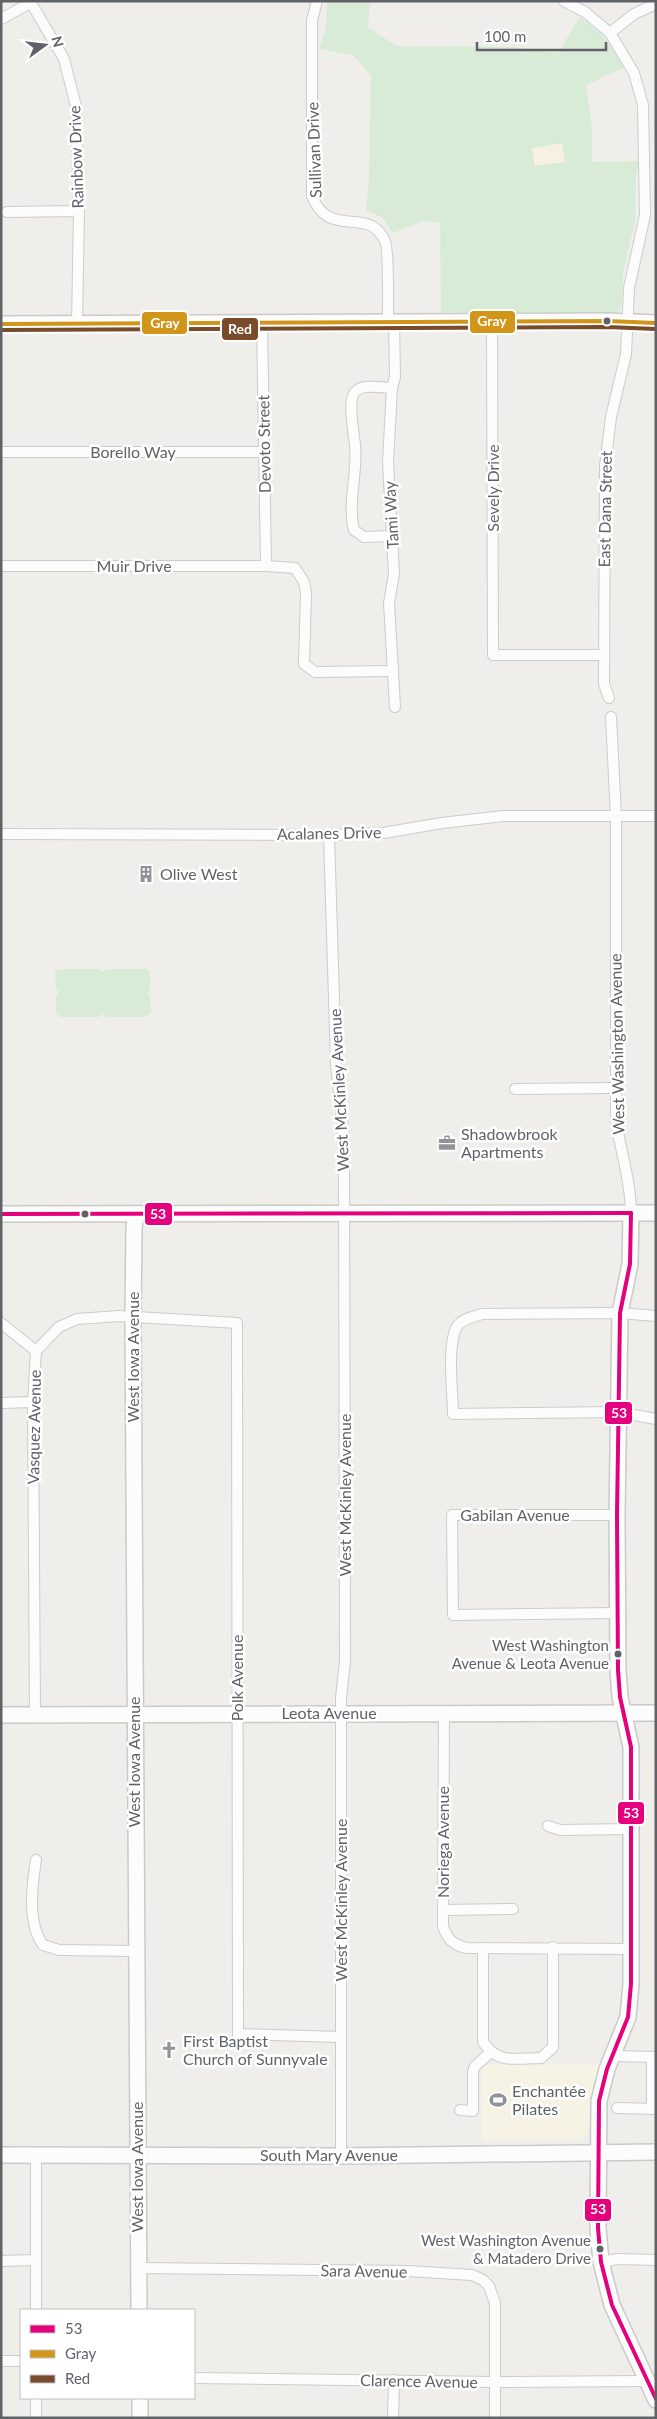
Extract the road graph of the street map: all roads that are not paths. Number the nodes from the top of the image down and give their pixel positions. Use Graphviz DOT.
graph roads {
  1 [pos="317,1"];
  2 [pos="564,1"];
  3 [pos="30,2"];
  4 [pos="656,4"];
  5 [pos="1,18"];
  6 [pos="610,33"];
  7 [pos="78,211"];
  8 [pos="7,212"];
  9 [pos="628,321"];
  10 [pos="262,322"];
  11 [pos="391,322"];
  12 [pos="492,322"];
  13 [pos="656,323"];
  14 [pos="1,324"];
  15 [pos="78,324"];
  16 [pos="392,388"];
  17 [pos="1,452"];
  18 [pos="264,452"];
  19 [pos="392,536"];
  20 [pos="1,566"];
  21 [pos="266,566"];
  22 [pos="604,655"];
  23 [pos="393,671"];
  24 [pos="609,698"];
  25 [pos="395,707"];
  26 [pos="611,717"];
  27 [pos="616,816"];
  28 [pos="656,816"];
  29 [pos="1,834"];
  30 [pos="329,835"];
  31 [pos="615,1088"];
  32 [pos="515,1089"];
  33 [pos="632,1213"];
  34 [pos="656,1213"];
  35 [pos="1,1214"];
  36 [pos="136,1214"];
  37 [pos="344,1214"];
  38 [pos="620,1313"];
  39 [pos="656,1316"];
  40 [pos="133,1318"];
  41 [pos="1,1323"];
  42 [pos="236,1323"];
  43 [pos="36,1351"];
  44 [pos="33,1402"];
  45 [pos="1,1403"];
  46 [pos="618,1412"];
  47 [pos="656,1419"];
  48 [pos="618,1515"];
  49 [pos="618,1613"];
  50 [pos="625,1712"];
  51 [pos="341,1713"];
  52 [pos="444,1713"];
  53 [pos="656,1713"];
  54 [pos="35,1714"];
  55 [pos="134,1714"];
  56 [pos="237,1714"];
  57 [pos="1,1715"];
  58 [pos="548,1826"];
  59 [pos="632,1829"];
  60 [pos="36,1860"];
  61 [pos="443,1910"];
  62 [pos="513,1910"];
  63 [pos="553,1947"];
  64 [pos="480,1948"];
  65 [pos="631,1949"];
  66 [pos="136,1951"];
  67 [pos="341,2037"];
  68 [pos="490,2053"];
  69 [pos="614,2056"];
  70 [pos="654,2057"];
  71 [pos="617,2108"];
  72 [pos="654,2109"];
  73 [pos="460,2110"];
  74 [pos="598,2151"];
  75 [pos="656,2152"];
  76 [pos="138,2154"];
  77 [pos="1,2155"];
  78 [pos="36,2155"];
  79 [pos="340,2156"];
  80 [pos="36,2260"];
  81 [pos="656,2260"];
  82 [pos="1,2261"];
  83 [pos="601,2262"];
  84 [pos="138,2268"];
  85 [pos="36,2309"];
  86 [pos="139,2309"];
  87 [pos="1,2360"];
  88 [pos="20,2360"];
  89 [pos="195,2378"];
  90 [pos="394,2380"];
  91 [pos="645,2381"];
  92 [pos="494,2382"];
  93 [pos="36,2399"];
  94 [pos="140,2399"];
  95 [pos="656,2400"];
  96 [pos="36,2418"];
  97 [pos="140,2418"];
  98 [pos="393,2418"];
  99 [pos="495,2418"];
  1 -- 11 [label="street, Sullivan Drive"];
  2 -- 6 [label="street, East Dana Street"];
  3 -- 5 [label="street"];
  3 -- 7 [label="street, Rainbow Drive"];
  4 -- 6 [label="street"];
  6 -- 9 [label="street, East Dana Street"];
  7 -- 8 [label="street"];
  7 -- 15 [label="street, Rainbow Drive"];
  9 -- 12 [label="street"];
  9 -- 13 [label="street"];
  9 -- 22 [label="street, East Dana Street"];
  10 -- 11 [label="street"];
  10 -- 15 [label="street"];
  10 -- 18 [label="street, Devoto Street"];
  11 -- 12 [label="street"];
  11 -- 16 [label="street, Tami Way"];
  12 -- 22 [label="street, Sevely Drive"];
  14 -- 15 [label="street"];
  16 -- 19 [label="street, Tami Way"];
  16 -- 19 [label="street"];
  17 -- 18 [label="street, Borello Way"];
  18 -- 21 [label="street, Devoto Street"];
  19 -- 23 [label="street, Tami Way"];
  20 -- 21 [label="street, Muir Drive"];
  21 -- 23 [label="street, Muir Drive"];
  22 -- 24 [label="street, East Dana Street"];
  23 -- 25 [label="street, Tami Way"];
  26 -- 27 [label="street, West Washington Avenue"];
  27 -- 28 [label="street, Acalanes Drive"];
  27 -- 30 [label="street, Acalanes Drive"];
  27 -- 31 [label="street, West Washington Avenue"];
  29 -- 30 [label="street, Acalanes Drive"];
  30 -- 37 [label="street, West McKinley Avenue"];
  31 -- 32 [label="street"];
  31 -- 33 [label="street, West Washington Avenue"];
  33 -- 34 [label="street"];
  33 -- 37 [label="street"];
  33 -- 38 [label="street, West Washington Avenue"];
  35 -- 36 [label="street"];
  36 -- 37 [label="street"];
  36 -- 40 [label="street, West Iowa Avenue"];
  37 -- 51 [label="street, West McKinley Avenue"];
  38 -- 39 [label="street"];
  38 -- 46 [label="street, West Washington Avenue"];
  38 -- 46 [label="street"];
  40 -- 42 [label="street, Vasquez Avenue"];
  40 -- 43 [label="street, Vasquez Avenue"];
  40 -- 55 [label="street, West Iowa Avenue"];
  41 -- 43 [label="street"];
  42 -- 56 [label="street, Polk Avenue"];
  43 -- 44 [label="street, Vasquez Avenue"];
  44 -- 45 [label="street"];
  44 -- 54 [label="street, Vasquez Avenue"];
  46 -- 47 [label="street"];
  46 -- 48 [label="street, West Washington Avenue"];
  48 -- 49 [label="street, West Washington Avenue"];
  48 -- 49 [label="street, Gabilan Avenue"];
  49 -- 50 [label="street, West Washington Avenue"];
  50 -- 52 [label="street, Leota Avenue"];
  50 -- 53 [label="street, Leota Avenue"];
  50 -- 59 [label="street, West Washington Avenue"];
  51 -- 52 [label="street, Leota Avenue"];
  51 -- 56 [label="street, Leota Avenue"];
  51 -- 67 [label="street, West McKinley Avenue"];
  52 -- 61 [label="street, Noriega Avenue"];
  54 -- 55 [label="street, Leota Avenue"];
  54 -- 57 [label="street, Leota Avenue"];
  55 -- 56 [label="street, Leota Avenue"];
  55 -- 66 [label="street, West Iowa Avenue"];
  56 -- 67 [label="street, Polk Avenue"];
  58 -- 59 [label="street"];
  59 -- 65 [label="street, West Washington Avenue"];
  60 -- 66 [label="street"];
  61 -- 62 [label="street"];
  61 -- 64 [label="street, Noriega Avenue"];
  63 -- 64 [label="street"];
  63 -- 65 [label="street"];
  63 -- 68 [label="street"];
  64 -- 68 [label="street"];
  65 -- 69 [label="street, West Washington Avenue"];
  66 -- 76 [label="street, West Iowa Avenue"];
  67 -- 79 [label="street, West McKinley Avenue"];
  68 -- 73 [label="street"];
  69 -- 70 [label="street"];
  69 -- 74 [label="street, West Washington Avenue"];
  70 -- 72 [label="street"];
  71 -- 72 [label="street"];
  74 -- 75 [label="street, South Mary Avenue"];
  74 -- 79 [label="street, South Mary Avenue"];
  74 -- 83 [label="street, West Washington Avenue"];
  76 -- 78 [label="street, South Mary Avenue"];
  76 -- 79 [label="street, South Mary Avenue"];
  76 -- 84 [label="street, West Iowa Avenue"];
  77 -- 78 [label="street, South Mary Avenue"];
  78 -- 80 [label="street"];
  80 -- 82 [label="street"];
  80 -- 85 [label="street"];
  81 -- 83 [label="street"];
  83 -- 91 [label="street, West Washington Avenue"];
  84 -- 86 [label="street, West Iowa Avenue"];
  84 -- 92 [label="street, Sara Avenue"];
  87 -- 88 [label="street"];
  89 -- 90 [label="street, Clarence Avenue"];
  90 -- 92 [label="street, Clarence Avenue"];
  90 -- 98 [label="street"];
  91 -- 92 [label="street, Clarence Avenue"];
  91 -- 95 [label="street, West Washington Avenue"];
  92 -- 99 [label="street, Sara Avenue"];
  93 -- 96 [label="street"];
  94 -- 97 [label="street"];
}
